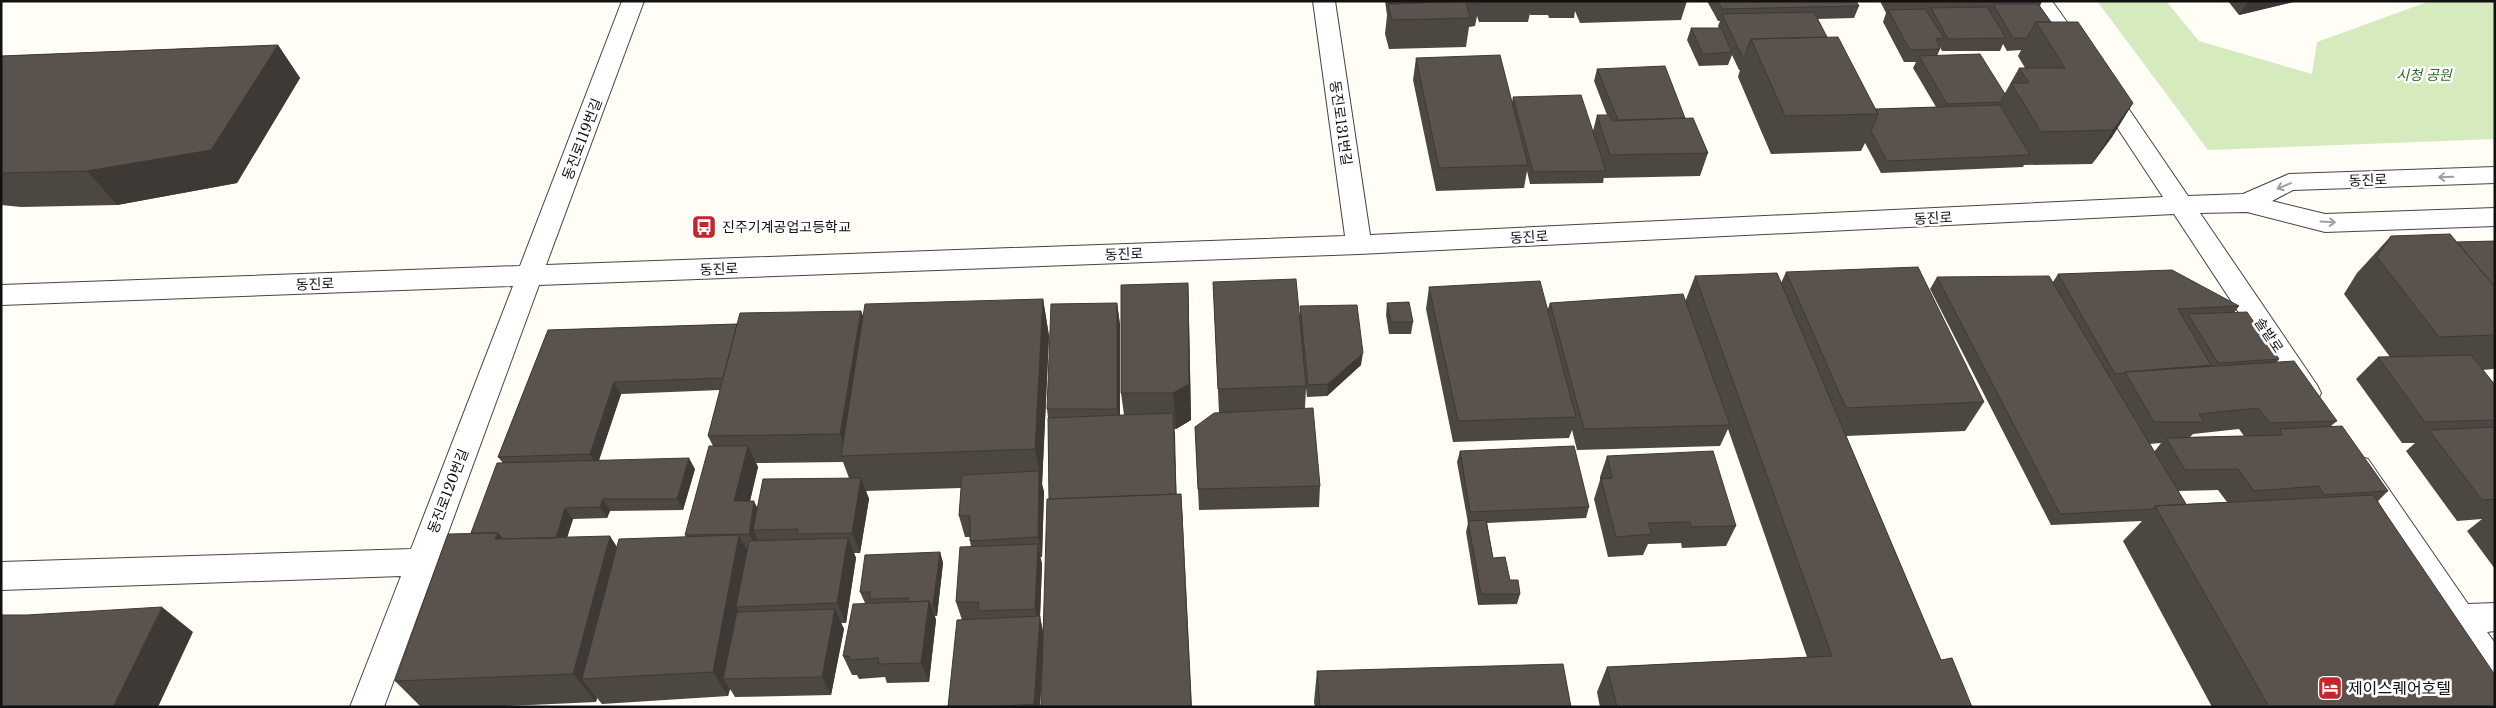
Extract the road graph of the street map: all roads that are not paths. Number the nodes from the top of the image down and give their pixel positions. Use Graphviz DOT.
graph roads {
  1 [pos="633,1"];
  2 [pos="1324,1"];
  3 [pos="2041,1"];
  4 [pos="2495,175"];
  5 [pos="2247,203"];
  6 [pos="2183,205"];
  7 [pos="2495,217"];
  8 [pos="1359,245"];
  9 [pos="530,276"];
  10 [pos="1,295"];
  11 [pos="2321,414"];
  12 [pos="2343,446"];
  13 [pos="422,562"];
  14 [pos="1,576"];
  15 [pos="2495,617"];
  16 [pos="2458,619"];
  17 [pos="2495,671"];
  18 [pos="367,707"];
  1 -- 9 [label="street, 동진로119번길"];
  2 -- 8 [label="street, 동진로131번길"];
  3 -- 6 [label="street, 솔밭로"];
  4 -- 5 [label="street, 동진로, one-way"];
  5 -- 6 [label="street, 동진로"];
  5 -- 7 [label="street, 동진로, one-way"];
  6 -- 8 [label="street, 동진로"];
  6 -- 11 [label="street, 솔밭로"];
  8 -- 9 [label="street, 동진로"];
  9 -- 10 [label="street, 동진로"];
  9 -- 13 [label="street, 동진로120번길"];
  12 -- 16 [label="street"];
  13 -- 14 [label="street"];
  13 -- 18 [label="street, 동진로120번길"];
  15 -- 16 [label="street"];
  16 -- 17 [label="street"];
}
